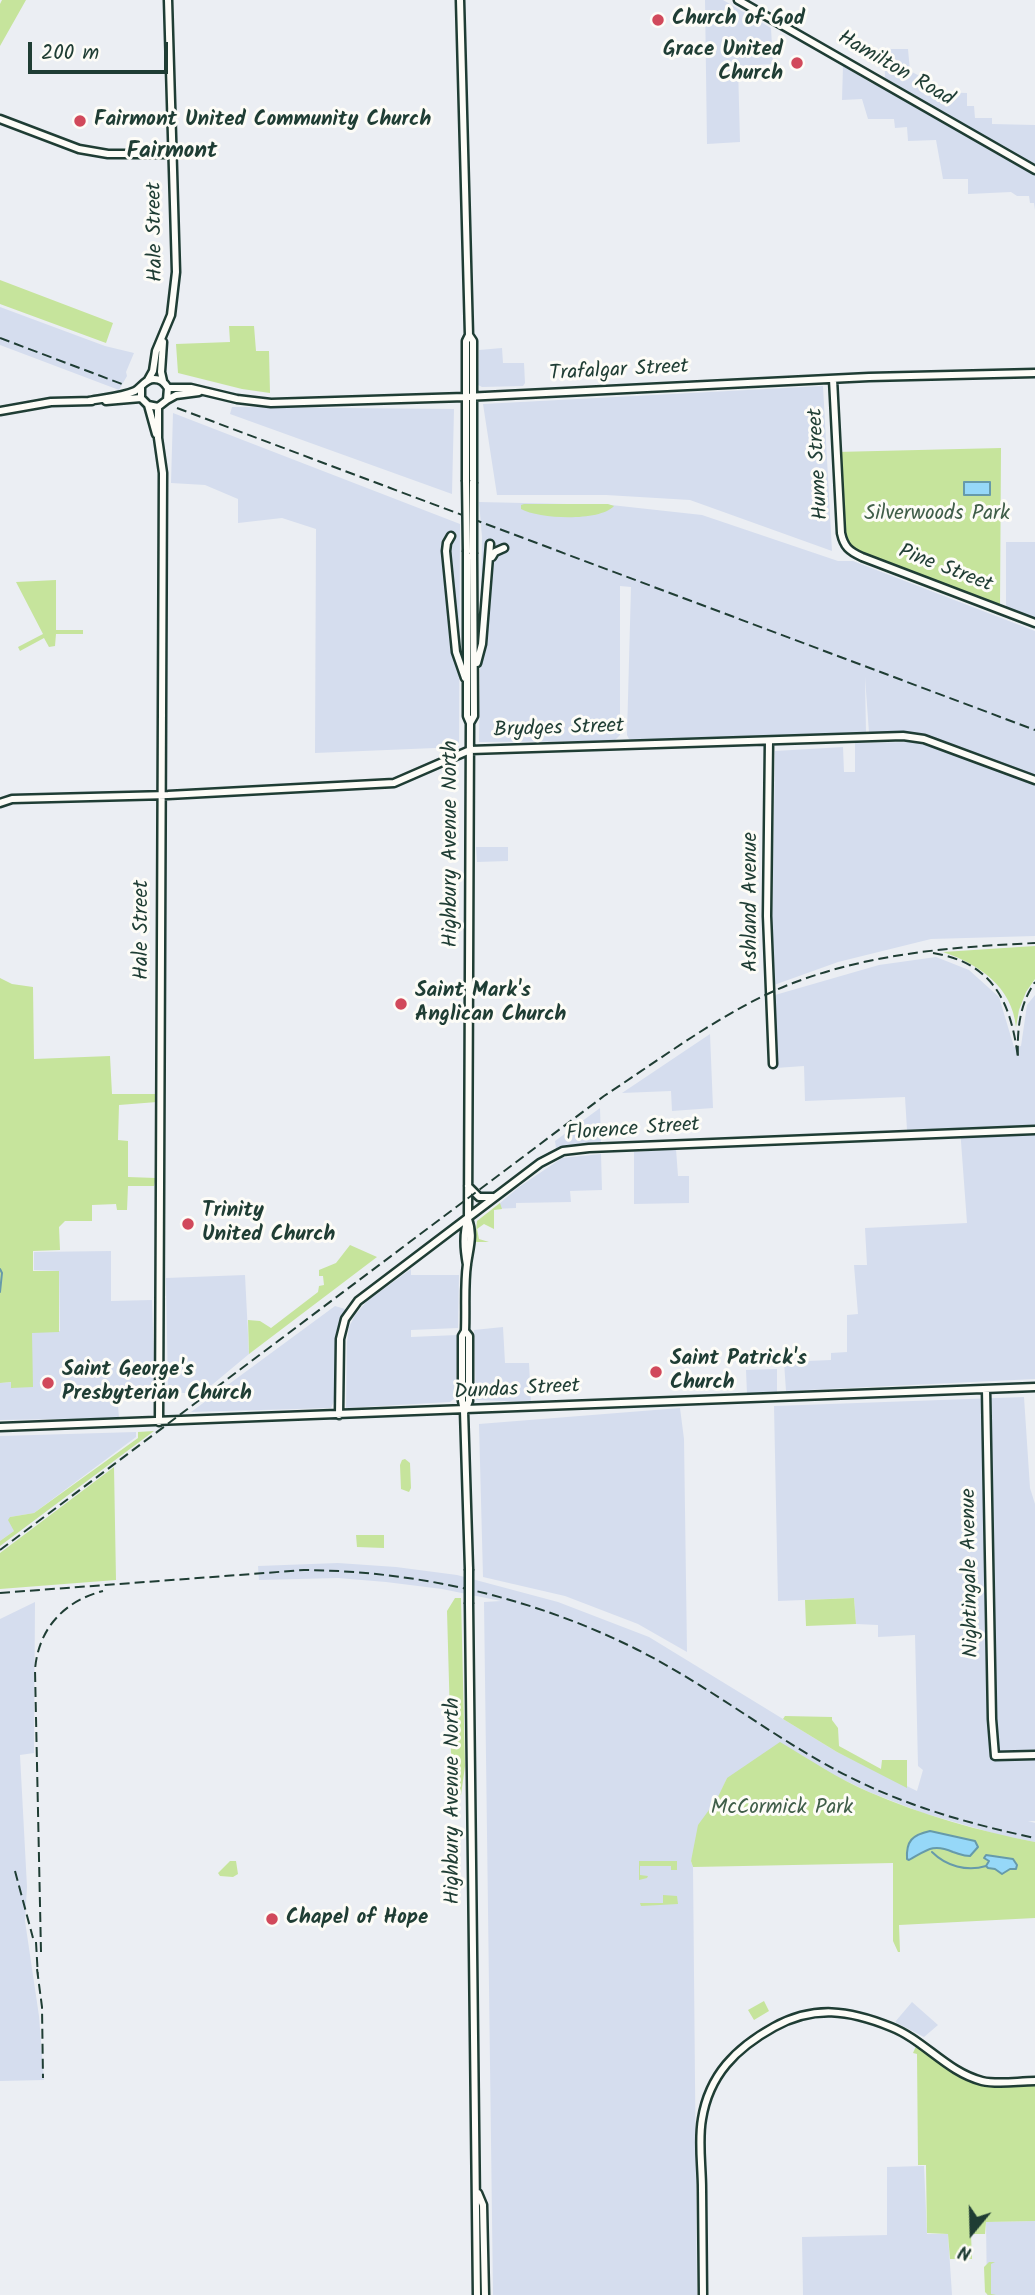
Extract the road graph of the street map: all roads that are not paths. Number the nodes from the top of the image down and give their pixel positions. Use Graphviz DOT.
graph roads {
  1 [pos="168,0"];
  2 [pos="460,0"];
  3 [pos="738,0"];
  4 [pos="0,119"];
  5 [pos="173,153"];
  6 [pos="1035,170"];
  7 [pos="469,335"];
  8 [pos="163,336"];
  9 [pos="1035,373"];
  10 [pos="833,379"];
  11 [pos="148,380"];
  12 [pos="165,385"];
  13 [pos="141,388"];
  14 [pos="205,392"];
  15 [pos="474,396"];
  16 [pos="465,397"];
  17 [pos="141,398"];
  18 [pos="167,400"];
  19 [pos="89,401"];
  20 [pos="148,405"];
  21 [pos="158,407"];
  22 [pos="0,411"];
  23 [pos="158,438"];
  24 [pos="470,481"];
  25 [pos="451,536"];
  26 [pos="490,544"];
  27 [pos="845,546"];
  28 [pos="504,548"];
  29 [pos="470,553"];
  30 [pos="491,558"];
  31 [pos="1035,623"];
  32 [pos="474,671"];
  33 [pos="467,684"];
  34 [pos="470,723"];
  35 [pos="769,740"];
  36 [pos="470,750"];
  37 [pos="1035,780"];
  38 [pos="161,795"];
  39 [pos="0,803"];
  40 [pos="773,1064"];
  41 [pos="1035,1130"];
  42 [pos="468,1186"];
  43 [pos="494,1197"];
  44 [pos="468,1218"];
  45 [pos="1035,1387"];
  46 [pos="986,1389"];
  47 [pos="464,1411"];
  48 [pos="339,1415"];
  49 [pos="159,1422"];
  50 [pos="0,1427"];
  51 [pos="1035,1755"];
  52 [pos="1035,2081"];
  53 [pos="477,2191"];
  54 [pos="477,2295"];
  55 [pos="485,2295"];
  56 [pos="703,2295"];
  1 -- 5 [label="main road, Hale Street"];
  2 -- 7 [label="main road, Highbury Avenue North"];
  3 -- 6 [label="main road, Hamilton Road"];
  4 -- 5 [label="main road"];
  5 -- 8 [label="main road, Hale Street"];
  7 -- 15 [label="main road, Highbury Avenue North"];
  7 -- 16 [label="main road, Highbury Avenue North"];
  8 -- 11 [label="main road, Hale Street"];
  8 -- 12 [label="main road, Hale Street"];
  9 -- 10 [label="main road, Trafalgar Street"];
  10 -- 15 [label="main road, Trafalgar Street"];
  10 -- 27 [label="main road, Hume Street"];
  11 -- 12 [label="main road"];
  11 -- 13 [label="main road"];
  12 -- 14 [label="main road, Trafalgar Street"];
  12 -- 18 [label="main road"];
  13 -- 17 [label="main road"];
  13 -- 19 [label="main road"];
  14 -- 16 [label="main road, Trafalgar Street"];
  14 -- 18 [label="main road, Trafalgar Street"];
  15 -- 16 [label="main road, Trafalgar Street"];
  15 -- 24 [label="main road, Highbury Avenue North"];
  16 -- 24 [label="main road, Highbury Avenue North"];
  17 -- 19 [label="main road"];
  17 -- 20 [label="main road"];
  18 -- 21 [label="main road"];
  19 -- 22 [label="main road"];
  20 -- 21 [label="main road"];
  20 -- 23 [label="main road, Hale Street"];
  21 -- 23 [label="main road, Hale Street"];
  23 -- 38 [label="main road, Hale Street"];
  24 -- 29 [label="main road, Highbury Avenue North, bridge"];
  25 -- 33 [label="main road"];
  26 -- 30 [label="main road"];
  27 -- 31 [label="main road, Pine Street"];
  28 -- 30 [label="main road"];
  29 -- 32 [label="main road, Highbury Avenue North"];
  29 -- 33 [label="main road, Highbury Avenue North"];
  30 -- 32 [label="main road"];
  32 -- 34 [label="main road, Highbury Avenue North"];
  33 -- 34 [label="main road, Highbury Avenue North"];
  34 -- 36 [label="main road, Highbury Avenue North"];
  35 -- 36 [label="main road, Brydges Street"];
  35 -- 37 [label="main road, Brydges Street"];
  35 -- 40 [label="main road, Ashland Avenue"];
  36 -- 38 [label="main road, Brydges Street"];
  36 -- 42 [label="main road, Highbury Avenue North"];
  38 -- 39 [label="main road, Brydges Street"];
  38 -- 49 [label="main road, Hale Street"];
  41 -- 43 [label="main road, Florence Street"];
  42 -- 43 [label="main road"];
  42 -- 44 [label="main road, Highbury Avenue North"];
  43 -- 44 [label="main road, Florence Street"];
  44 -- 47 [label="main road, Highbury Avenue North"];
  44 -- 48 [label="main road, Florence Street"];
  45 -- 46 [label="main road, Dundas Street"];
  46 -- 47 [label="main road, Dundas Street"];
  46 -- 51 [label="main road, Nightingale Avenue"];
  47 -- 48 [label="main road, Dundas Street"];
  47 -- 53 [label="main road, Highbury Avenue North, bridge"];
  48 -- 49 [label="main road, Dundas Street"];
  49 -- 50 [label="main road, Dundas Street"];
  52 -- 56 [label="main road"];
  53 -- 54 [label="main road, Highbury Avenue North"];
  53 -- 55 [label="main road, Highbury Avenue North"];
}
